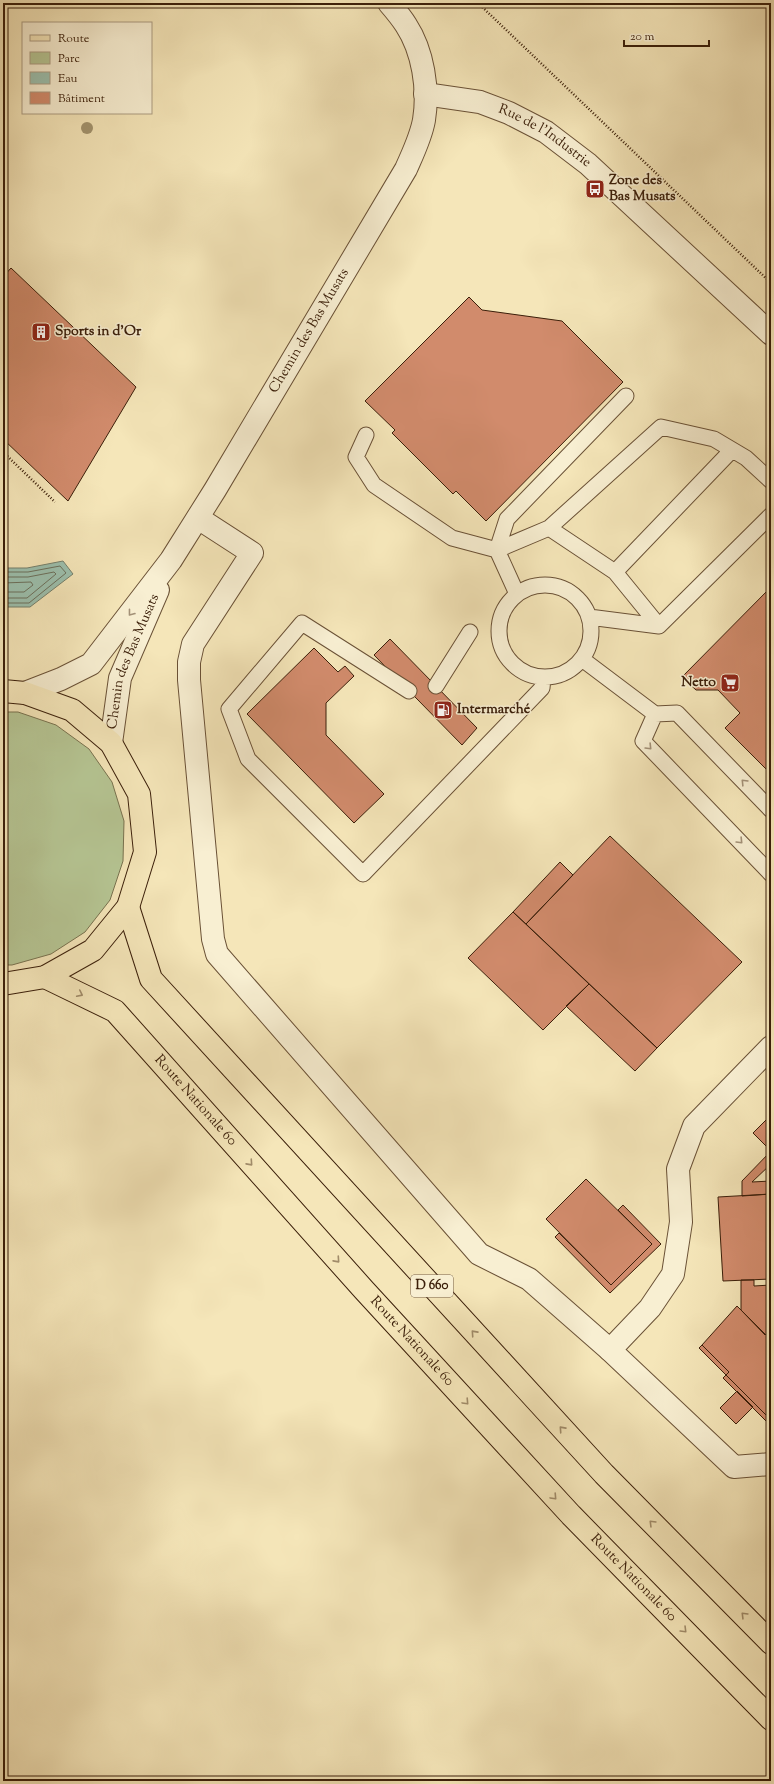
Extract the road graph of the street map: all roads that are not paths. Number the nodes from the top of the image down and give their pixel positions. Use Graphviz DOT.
graph roads {
  1 [pos="389,3"];
  2 [pos="425,94"];
  3 [pos="771,334"];
  4 [pos="626,396"];
  5 [pos="366,435"];
  6 [pos="732,450"];
  7 [pos="771,481"];
  8 [pos="771,515"];
  9 [pos="198,518"];
  10 [pos="549,528"];
  11 [pos="497,550"];
  12 [pos="171,560"];
  13 [pos="615,572"];
  14 [pos="517,594"];
  15 [pos="589,617"];
  16 [pos="659,626"];
  17 [pos="470,632"];
  18 [pos="582,659"];
  19 [pos="543,678"];
  20 [pos="436,686"];
  21 [pos="3,691"];
  22 [pos="410,691"];
  23 [pos="25,693"];
  24 [pos="655,714"];
  25 [pos="111,743"];
  26 [pos="771,810"];
  27 [pos="771,874"];
  28 [pos="128,907"];
  29 [pos="45,977"];
  30 [pos="3,984"];
  31 [pos="771,1047"];
  32 [pos="610,1350"];
  33 [pos="771,1464"];
  34 [pos="771,1643"];
  35 [pos="771,1719"];
  1 -- 2 [label="street"];
  2 -- 3 [label="street, Rue de l'Industrie"];
  2 -- 9 [label="street, Chemin des Bas Musats"];
  4 -- 11 [label="lane"];
  5 -- 11 [label="lane"];
  6 -- 7 [label="lane"];
  6 -- 10 [label="lane"];
  6 -- 13 [label="lane"];
  8 -- 16 [label="lane"];
  9 -- 12 [label="street, Chemin des Bas Musats"];
  9 -- 32 [label="street"];
  10 -- 11 [label="lane"];
  10 -- 13 [label="lane"];
  11 -- 14 [label="lane"];
  12 -- 23 [label="street, Chemin des Bas Musats, one-way"];
  12 -- 25 [label="street, Chemin des Bas Musats"];
  13 -- 16 [label="lane"];
  14 -- 15 [label="lane"];
  14 -- 19 [label="lane"];
  15 -- 16 [label="lane"];
  15 -- 18 [label="lane"];
  17 -- 20 [label="lane"];
  18 -- 19 [label="lane"];
  18 -- 24 [label="lane"];
  19 -- 22 [label="lane"];
  21 -- 23 [label="main road"];
  23 -- 25 [label="main road"];
  26 -- 24 [label="lane, one-way"];
  24 -- 27 [label="lane, one-way"];
  25 -- 28 [label="main road"];
  28 -- 29 [label="main road"];
  34 -- 28 [label="main road, D 660, one-way"];
  29 -- 30 [label="main road"];
  29 -- 35 [label="main road, Route Nationale 60, one-way"];
  31 -- 32 [label="street"];
  32 -- 33 [label="street"];
}
